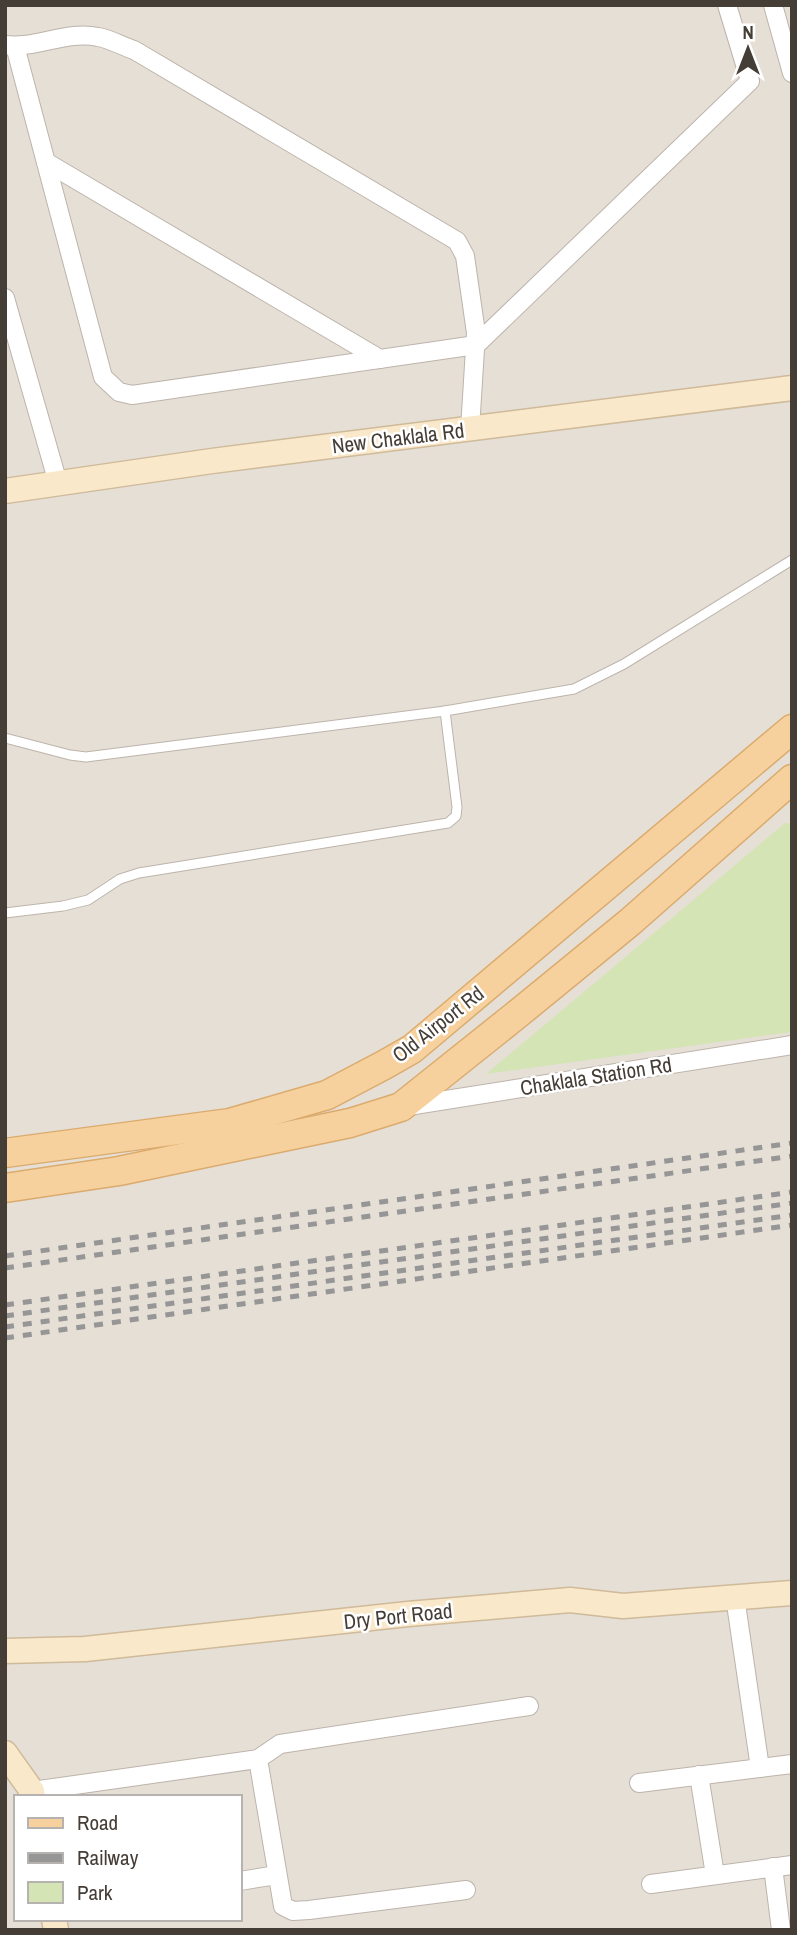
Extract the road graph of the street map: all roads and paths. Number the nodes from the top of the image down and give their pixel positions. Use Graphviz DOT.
graph roads {
  1 [pos="727,5"];
  2 [pos="772,5"];
  3 [pos="10,45"];
  4 [pos="792,74"];
  5 [pos="46,162"];
  6 [pos="5,298"];
  7 [pos="476,345"];
  8 [pos="380,359"];
  9 [pos="792,387"];
  10 [pos="470,429"];
  11 [pos="58,483"];
  12 [pos="5,491"];
  13 [pos="792,560"];
  14 [pos="445,710"];
  15 [pos="792,729"];
  16 [pos="5,738"];
  17 [pos="792,779"];
  18 [pos="5,912"];
  19 [pos="438,1028"];
  20 [pos="792,1045"];
  21 [pos="452,1067"];
  22 [pos="327,1095"];
  23 [pos="401,1107"];
  24 [pos="350,1123"];
  25 [pos="5,1153"];
  26 [pos="5,1188"];
  27 [pos="792,1593"];
  28 [pos="735,1597"];
  29 [pos="5,1651"];
  30 [pos="529,1706"];
  31 [pos="5,1753"];
  32 [pos="258,1759"];
  33 [pos="792,1763"];
  34 [pos="760,1768"];
  35 [pos="699,1775"];
  36 [pos="639,1783"];
  37 [pos="33,1794"];
  38 [pos="792,1865"];
  39 [pos="773,1867"];
  40 [pos="277,1875"];
  41 [pos="715,1875"];
  42 [pos="242,1881"];
  43 [pos="650,1884"];
  44 [pos="466,1890"];
  45 [pos="781,1930"];
  1 -- 7 [label="street"];
  2 -- 4 [label="street"];
  3 -- 5 [label="street"];
  3 -- 7 [label="street"];
  5 -- 8 [label="street"];
  5 -- 8 [label="street"];
  6 -- 11 [label="street"];
  7 -- 8 [label="street"];
  7 -- 10 [label="street"];
  9 -- 10 [label="street, New Chaklala Rd"];
  10 -- 11 [label="street, New Chaklala Rd"];
  11 -- 12 [label="street, New Chaklala Rd"];
  13 -- 14 [label="lane"];
  14 -- 16 [label="lane"];
  14 -- 18 [label="lane"];
  15 -- 19 [label="main road, Old Airport Rd"];
  17 -- 21 [label="main road, Old Airport Rd"];
  19 -- 21 [label="main road"];
  19 -- 22 [label="main road, Old Airport Rd"];
  20 -- 23 [label="street, Chaklala Station Rd"];
  21 -- 23 [label="main road, Old Airport Rd"];
  22 -- 24 [label="main road"];
  22 -- 25 [label="main road, Old Airport Rd"];
  23 -- 24 [label="main road, Old Airport Rd"];
  24 -- 26 [label="main road, Old Airport Rd"];
  27 -- 28 [label="street, Dry Port Road"];
  28 -- 29 [label="street, Dry Port Road"];
  28 -- 34 [label="street"];
  30 -- 32 [label="street"];
  31 -- 37 [label="street"];
  32 -- 37 [label="street"];
  32 -- 40 [label="street"];
  33 -- 34 [label="street"];
  34 -- 35 [label="street"];
  35 -- 36 [label="street"];
  35 -- 41 [label="street"];
  38 -- 39 [label="street"];
  39 -- 41 [label="street"];
  39 -- 45 [label="street"];
  40 -- 42 [label="street"];
  40 -- 44 [label="street"];
  41 -- 43 [label="street"];
}
